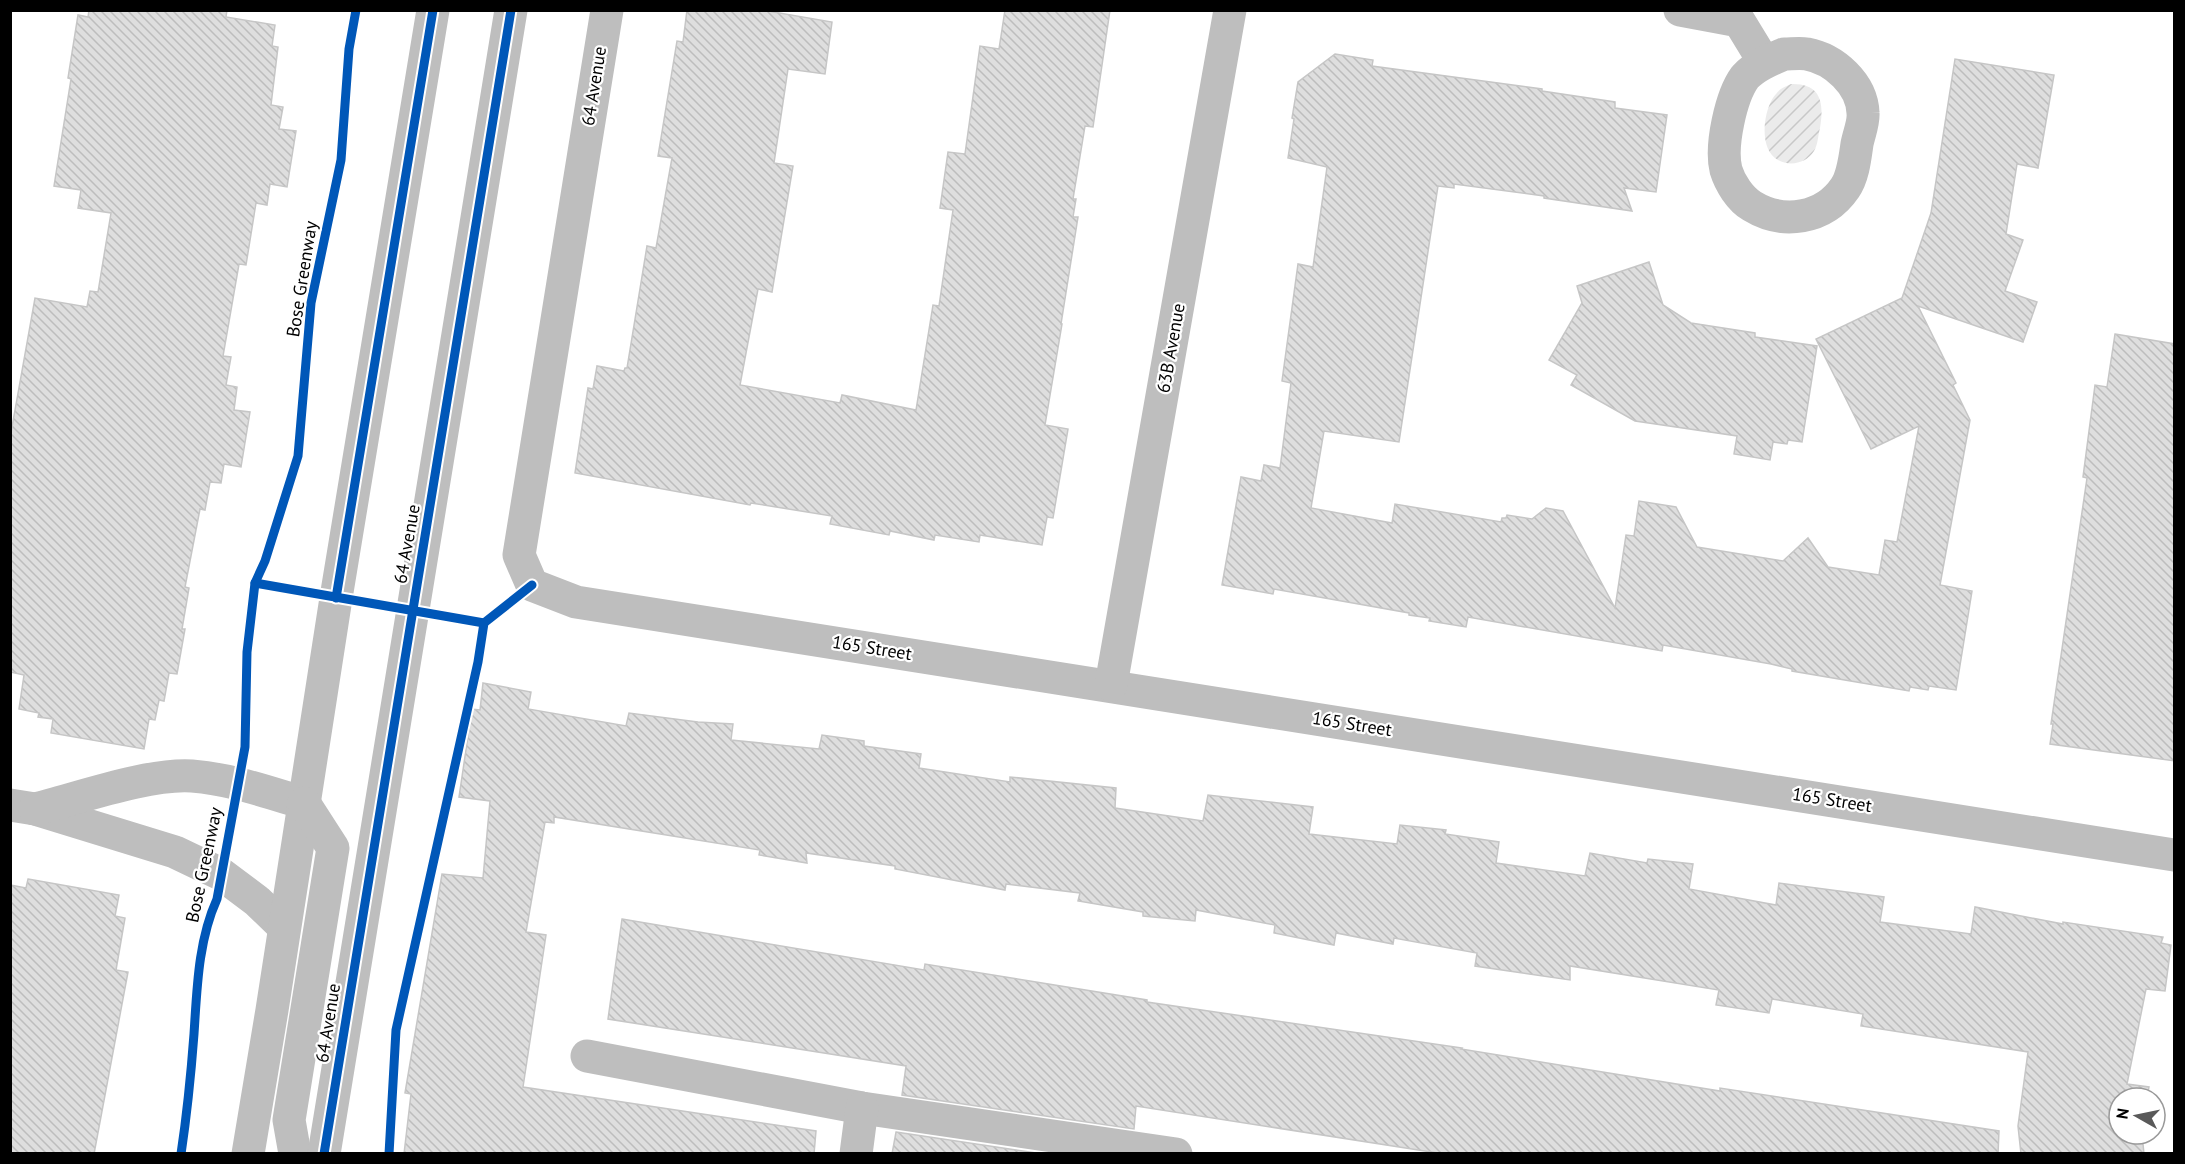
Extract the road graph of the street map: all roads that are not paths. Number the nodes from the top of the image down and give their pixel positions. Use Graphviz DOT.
graph roads {
  1 [pos="433,10"];
  2 [pos="511,10"];
  3 [pos="607,10"];
  4 [pos="1230,10"];
  5 [pos="1680,10"];
  6 [pos="1764,63"];
  7 [pos="532,585"];
  8 [pos="1111,685"];
  9 [pos="304,803"];
  10 [pos="23,807"];
  11 [pos="2175,855"];
  12 [pos="284,927"];
  13 [pos="587,1056"];
  14 [pos="862,1108"];
  15 [pos="248,1154"];
  16 [pos="295,1154"];
  17 [pos="324,1154"];
  18 [pos="856,1154"];
  19 [pos="1176,1154"];
  1 -- 9 [label="street"];
  2 -- 17 [label="street, 64 Avenue"];
  3 -- 7 [label="street, 64 Avenue"];
  4 -- 8 [label="street, 63B Avenue"];
  5 -- 6 [label="street"];
  6 -- 6 [label="street"];
  7 -- 8 [label="street, 165 Street"];
  8 -- 11 [label="street, 165 Street"];
  9 -- 10 [label="street"];
  9 -- 12 [label="street"];
  9 -- 16 [label="street"];
  10 -- 12 [label="street"];
  12 -- 15 [label="street"];
  13 -- 14 [label="street"];
  14 -- 18 [label="street"];
  14 -- 19 [label="street"];
}
